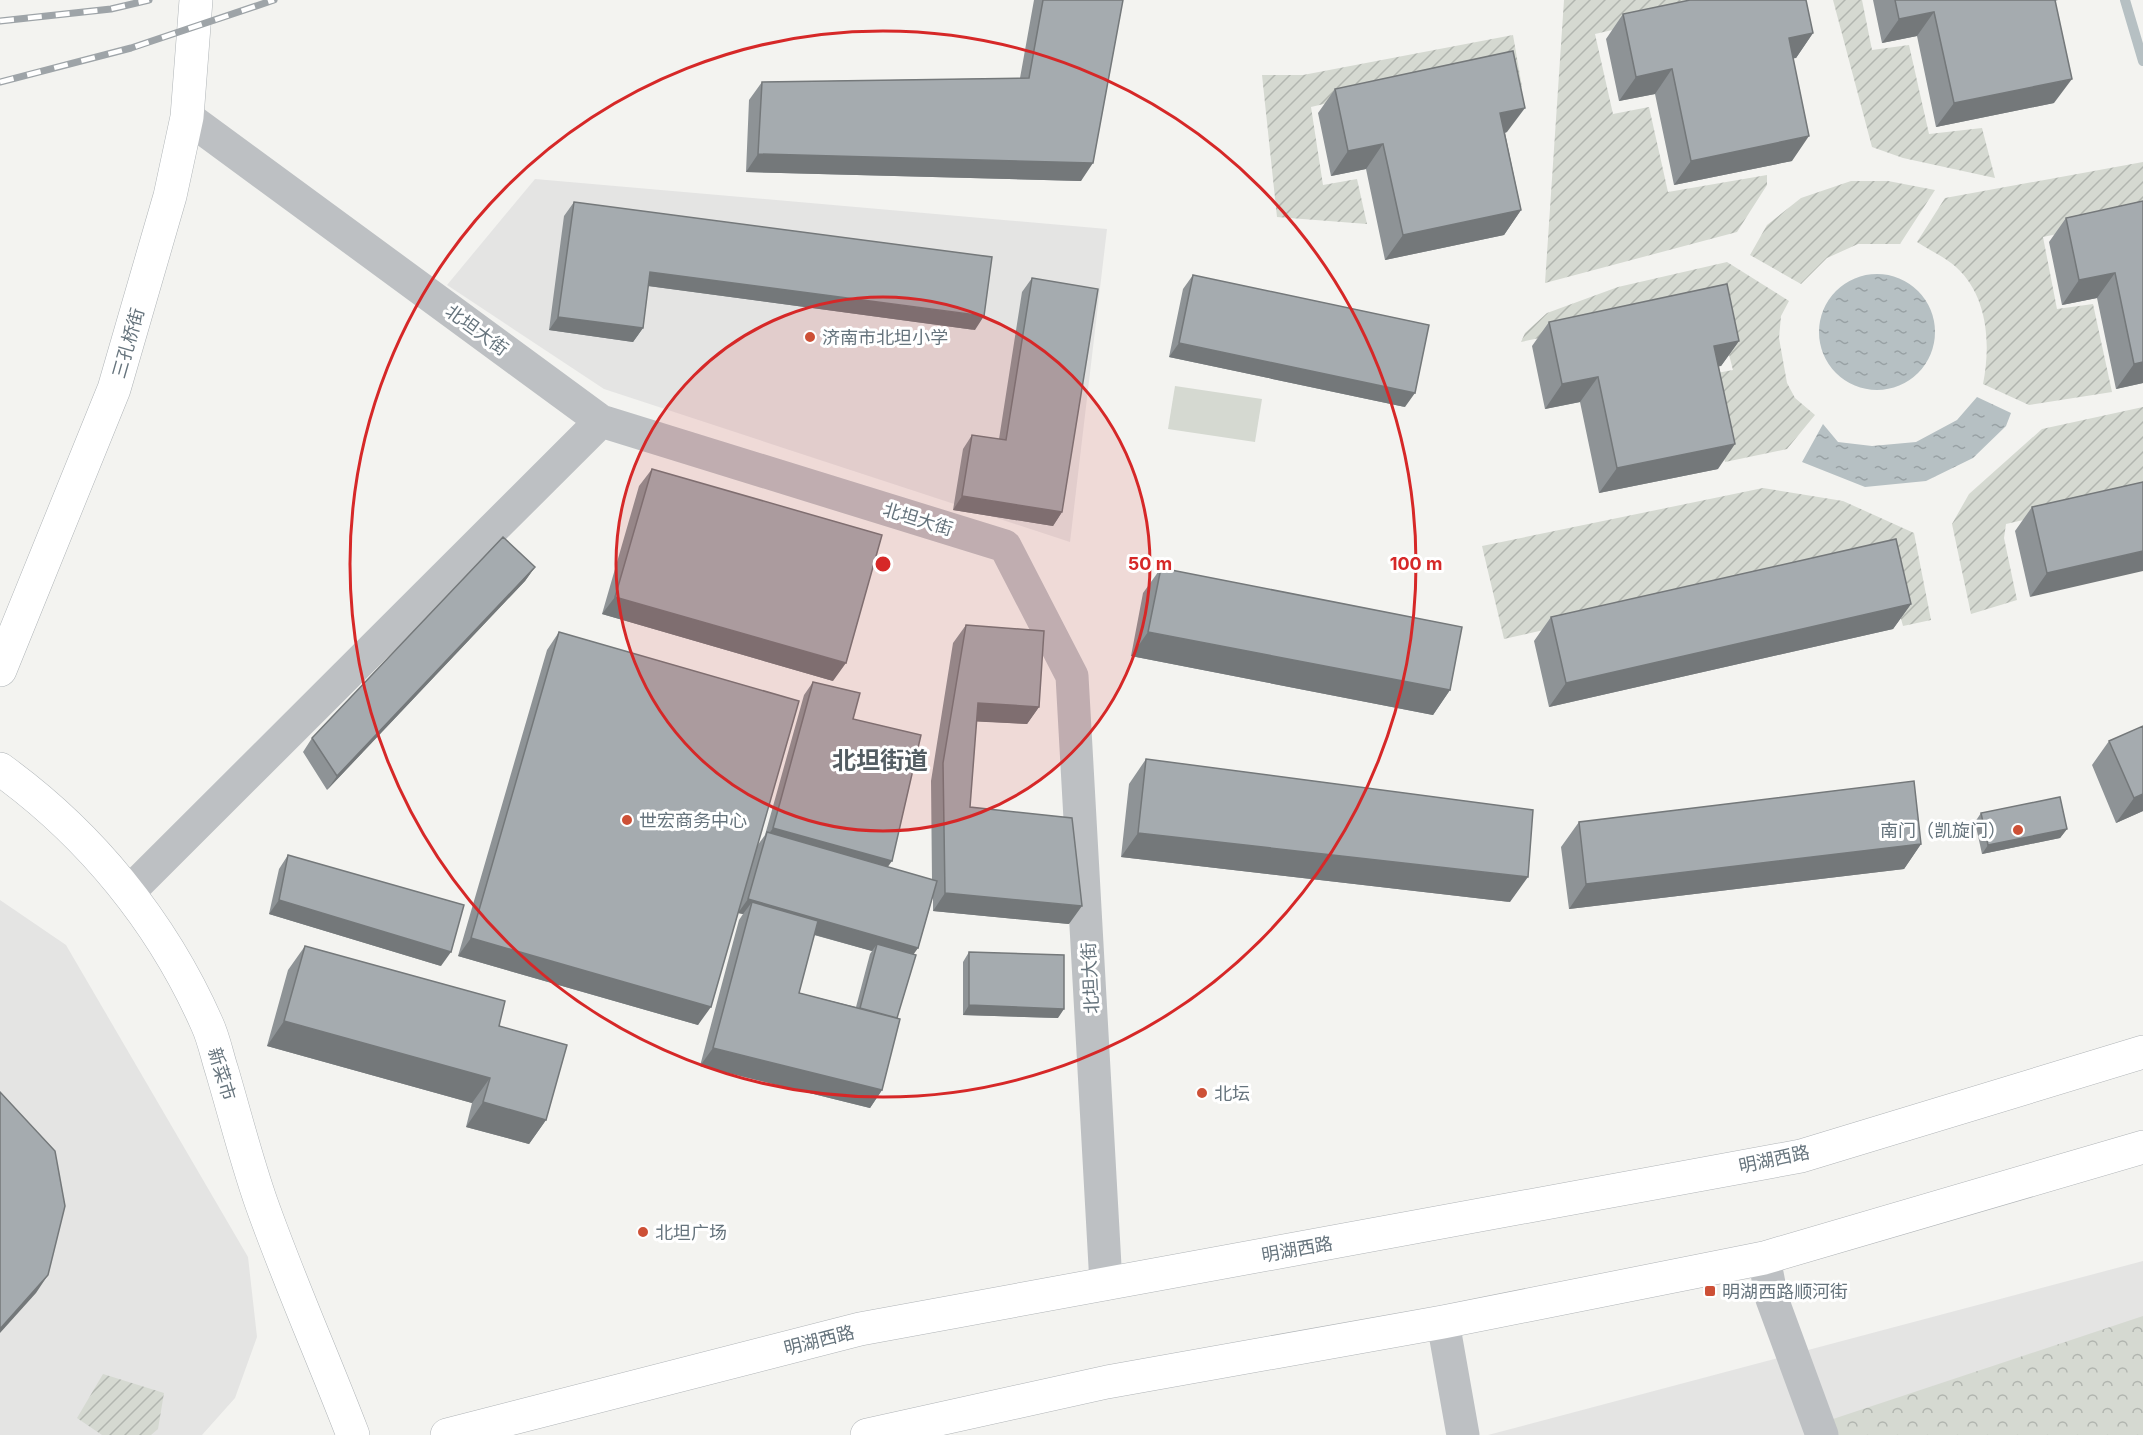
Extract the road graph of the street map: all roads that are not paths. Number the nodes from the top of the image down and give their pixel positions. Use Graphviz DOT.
graph roads {
  1 [pos="196,0"];
  2 [pos="187,117"];
  3 [pos="601,421"];
  4 [pos="0,670"];
  5 [pos="0,769"];
  6 [pos="129,892"];
  7 [pos="2143,1052"];
  8 [pos="2143,1147"];
  9 [pos="1764,1258"];
  10 [pos="1106,1284"];
  11 [pos="1443,1322"];
  12 [pos="352,1435"];
  13 [pos="447,1435"];
  14 [pos="867,1435"];
  15 [pos="1463,1435"];
  16 [pos="1822,1435"];
  1 -- 2 [label="main road, 三孔桥街"];
  2 -- 3 [label="street, 北坦大街"];
  2 -- 4 [label="main road, 三孔桥街"];
  3 -- 6 [label="street"];
  3 -- 10 [label="street, 北坦大街"];
  5 -- 6 [label="main road, 新菜市"];
  6 -- 12 [label="main road, 新菜市"];
  7 -- 10 [label="main road, 明湖西路"];
  8 -- 9 [label="main road"];
  9 -- 11 [label="main road"];
  9 -- 16 [label="street"];
  10 -- 13 [label="main road, 明湖西路"];
  11 -- 14 [label="main road"];
  11 -- 15 [label="street"];
}
